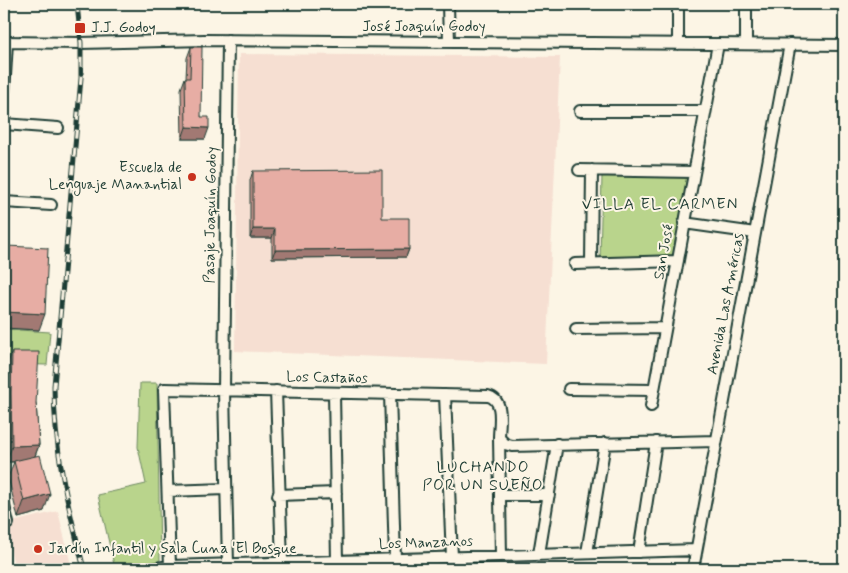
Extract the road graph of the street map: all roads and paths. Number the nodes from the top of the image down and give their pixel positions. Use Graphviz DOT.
graph roads {
  1 [pos="448,4"];
  2 [pos="678,4"];
  3 [pos="746,4"];
  4 [pos="228,40"];
  5 [pos="5,42"];
  6 [pos="449,42"];
  7 [pos="678,44"];
  8 [pos="718,44"];
  9 [pos="746,44"];
  10 [pos="790,44"];
  11 [pos="844,44"];
  12 [pos="4,93"];
  13 [pos="580,111"];
  14 [pos="705,111"];
  15 [pos="4,124"];
  16 [pos="58,128"];
  17 [pos="579,170"];
  18 [pos="592,170"];
  19 [pos="693,172"];
  20 [pos="4,202"];
  21 [pos="51,205"];
  22 [pos="684,222"];
  23 [pos="754,233"];
  24 [pos="678,261"];
  25 [pos="591,263"];
  26 [pos="575,264"];
  27 [pos="665,328"];
  28 [pos="576,329"];
  29 [pos="569,389"];
  30 [pos="654,390"];
  31 [pos="224,391"];
  32 [pos="276,392"];
  33 [pos="334,393"];
  34 [pos="390,394"];
  35 [pos="445,395"];
  36 [pos="651,406"];
  37 [pos="499,438"];
  38 [pos="716,441"];
  39 [pos="656,442"];
  40 [pos="605,443"];
  41 [pos="557,444"];
  42 [pos="226,489"];
  43 [pos="168,491"];
  44 [pos="336,493"];
  45 [pos="278,495"];
  46 [pos="500,495"];
  47 [pos="549,495"];
  48 [pos="4,506"];
  49 [pos="8,523"];
  50 [pos="696,550"];
  51 [pos="639,552"];
  52 [pos="587,553"];
  53 [pos="539,554"];
  54 [pos="501,556"];
  55 [pos="452,557"];
  56 [pos="395,559"];
  57 [pos="338,560"];
  58 [pos="282,562"];
  59 [pos="228,564"];
  60 [pos="170,566"];
  61 [pos="157,568"];
  62 [pos="693,569"];
  1 -- 6 [label="street"];
  2 -- 7 [label="street"];
  3 -- 9 [label="street"];
  4 -- 5 [label="street, José Joaquín Godoy"];
  4 -- 6 [label="street, José Joaquín Godoy"];
  4 -- 31 [label="street, Pasaje Joaquín Godoy"];
  5 -- 12 [label="street"];
  6 -- 7 [label="street, José Joaquín Godoy"];
  7 -- 8 [label="street, José Joaquín Godoy"];
  8 -- 9 [label="street, José Joaquín Godoy"];
  8 -- 14 [label="street, San José"];
  9 -- 10 [label="street, José Joaquín Godoy"];
  10 -- 11 [label="street, José Joaquín Godoy"];
  10 -- 23 [label="street, Avenida Las Américas"];
  13 -- 14 [label="street"];
  14 -- 19 [label="street, San José"];
  15 -- 16 [label="street"];
  17 -- 18 [label="street"];
  18 -- 19 [label="street"];
  18 -- 25 [label="street"];
  19 -- 22 [label="street, San José"];
  20 -- 21 [label="street"];
  22 -- 23 [label="street"];
  22 -- 24 [label="street, San José"];
  23 -- 38 [label="street, Avenida Las Américas"];
  24 -- 25 [label="street"];
  24 -- 27 [label="street, San José"];
  25 -- 26 [label="street"];
  27 -- 28 [label="street"];
  27 -- 30 [label="street, San José"];
  29 -- 30 [label="street"];
  30 -- 36 [label="street, San José"];
  31 -- 32 [label="street, Los Castaños"];
  31 -- 42 [label="street, Pasaje Joaquín Godoy"];
  31 -- 43 [label="street, Los Castaños"];
  32 -- 33 [label="street, Los Castaños"];
  32 -- 45 [label="street"];
  33 -- 34 [label="street, Los Castaños"];
  33 -- 44 [label="street"];
  34 -- 35 [label="street, Los Castaños"];
  34 -- 56 [label="street"];
  35 -- 37 [label="street, Los Castaños"];
  35 -- 55 [label="street"];
  37 -- 41 [label="street"];
  37 -- 46 [label="street"];
  38 -- 39 [label="street"];
  38 -- 50 [label="street, Avenida Las Américas"];
  39 -- 40 [label="street"];
  39 -- 51 [label="street"];
  40 -- 41 [label="street"];
  40 -- 52 [label="street"];
  41 -- 47 [label="street"];
  42 -- 43 [label="street"];
  42 -- 59 [label="street, Pasaje Joaquín Godoy"];
  43 -- 60 [label="street"];
  44 -- 45 [label="street"];
  44 -- 57 [label="street"];
  45 -- 58 [label="street"];
  46 -- 47 [label="street"];
  46 -- 54 [label="street"];
  47 -- 53 [label="street"];
  48 -- 49 [label="street"];
  50 -- 51 [label="street, Los Manzanos"];
  50 -- 62 [label="street, Avenida Las Américas"];
  51 -- 52 [label="street, Los Manzanos"];
  52 -- 53 [label="street, Los Manzanos"];
  53 -- 54 [label="street, Los Manzanos"];
  54 -- 55 [label="street, Los Manzanos"];
  55 -- 56 [label="street, Los Manzanos"];
  56 -- 57 [label="street, Los Manzanos"];
  57 -- 58 [label="street, Los Manzanos"];
  58 -- 59 [label="street, Los Manzanos"];
  59 -- 60 [label="street, Los Manzanos"];
  60 -- 61 [label="street, Los Manzanos"];
}
